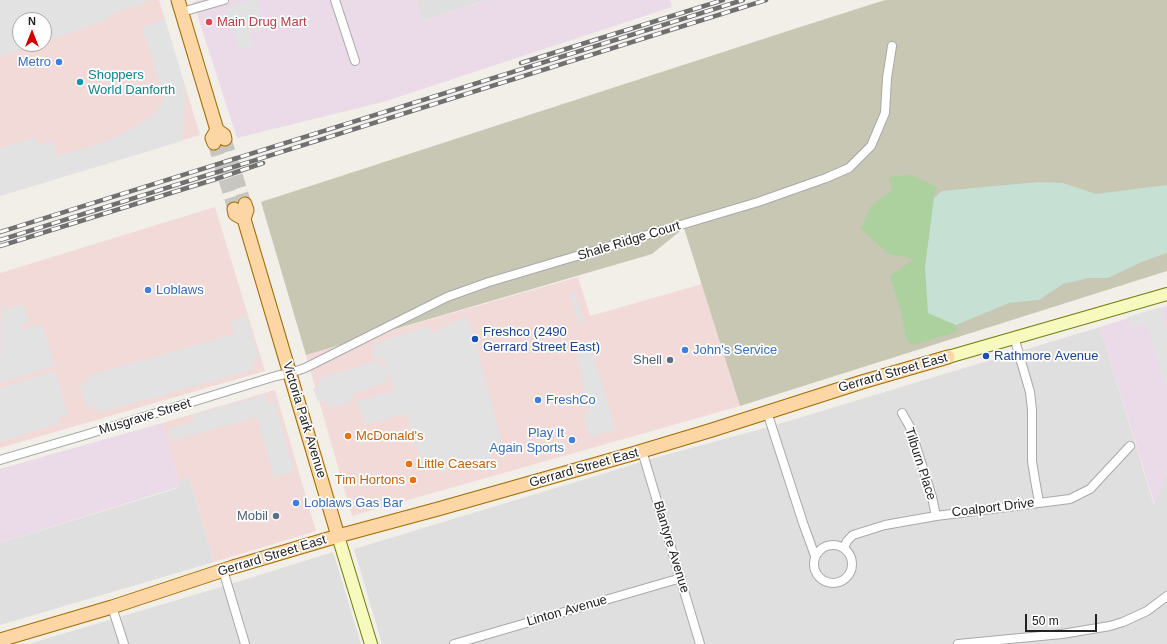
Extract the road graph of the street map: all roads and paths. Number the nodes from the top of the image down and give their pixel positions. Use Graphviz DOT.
graph roads {
  1 [pos="224,0"];
  2 [pos="335,0"];
  3 [pos="180,6"];
  4 [pos="892,46"];
  5 [pos="355,62"];
  6 [pos="218,137"];
  7 [pos="239,206"];
  8 [pos="1167,294"];
  9 [pos="1014,337"];
  10 [pos="948,357"];
  11 [pos="290,373"];
  12 [pos="767,412"];
  13 [pos="902,413"];
  14 [pos="1130,446"];
  15 [pos="642,451"];
  16 [pos="0,460"];
  17 [pos="1040,502"];
  18 [pos="936,516"];
  19 [pos="338,536"];
  20 [pos="844,548"];
  21 [pos="816,556"];
  22 [pos="223,570"];
  23 [pos="680,578"];
  24 [pos="1167,596"];
  25 [pos="112,607"];
  26 [pos="0,640"];
  27 [pos="1,644"];
  28 [pos="124,644"];
  29 [pos="245,644"];
  30 [pos="371,644"];
  31 [pos="454,644"];
  32 [pos="700,644"];
  33 [pos="958,644"];
  1 -- 3 [label="street"];
  2 -- 5 [label="street"];
  3 -- 6 [label="main road"];
  4 -- 11 [label="street, Shale Ridge Court"];
  7 -- 11 [label="main road, Victoria Park Avenue"];
  8 -- 9 [label="street, Gerrard Street East"];
  9 -- 10 [label="street, Gerrard Street East"];
  9 -- 17 [label="street"];
  10 -- 12 [label="main road, Gerrard Street East"];
  11 -- 16 [label="street, Musgrave Street"];
  11 -- 19 [label="main road, Victoria Park Avenue"];
  12 -- 15 [label="main road, Gerrard Street East"];
  12 -- 21 [label="street"];
  13 -- 18 [label="street, Tilburn Place"];
  14 -- 17 [label="street, Coalport Drive"];
  15 -- 19 [label="main road, Gerrard Street East"];
  15 -- 23 [label="street, Blantyre Avenue"];
  17 -- 18 [label="street, Coalport Drive"];
  18 -- 20 [label="street, Coalport Drive"];
  19 -- 22 [label="main road, Gerrard Street East"];
  19 -- 30 [label="street, Victoria Park Avenue"];
  20 -- 21 [label="street"];
  20 -- 21 [label="street"];
  22 -- 25 [label="main road, Gerrard Street East"];
  22 -- 29 [label="street"];
  23 -- 31 [label="street, Linton Avenue"];
  23 -- 32 [label="street, Blantyre Avenue"];
  24 -- 33 [label="street"];
  25 -- 26 [label="main road, Gerrard Street East"];
  25 -- 28 [label="street"];
  26 -- 27 [label="street"];
}
